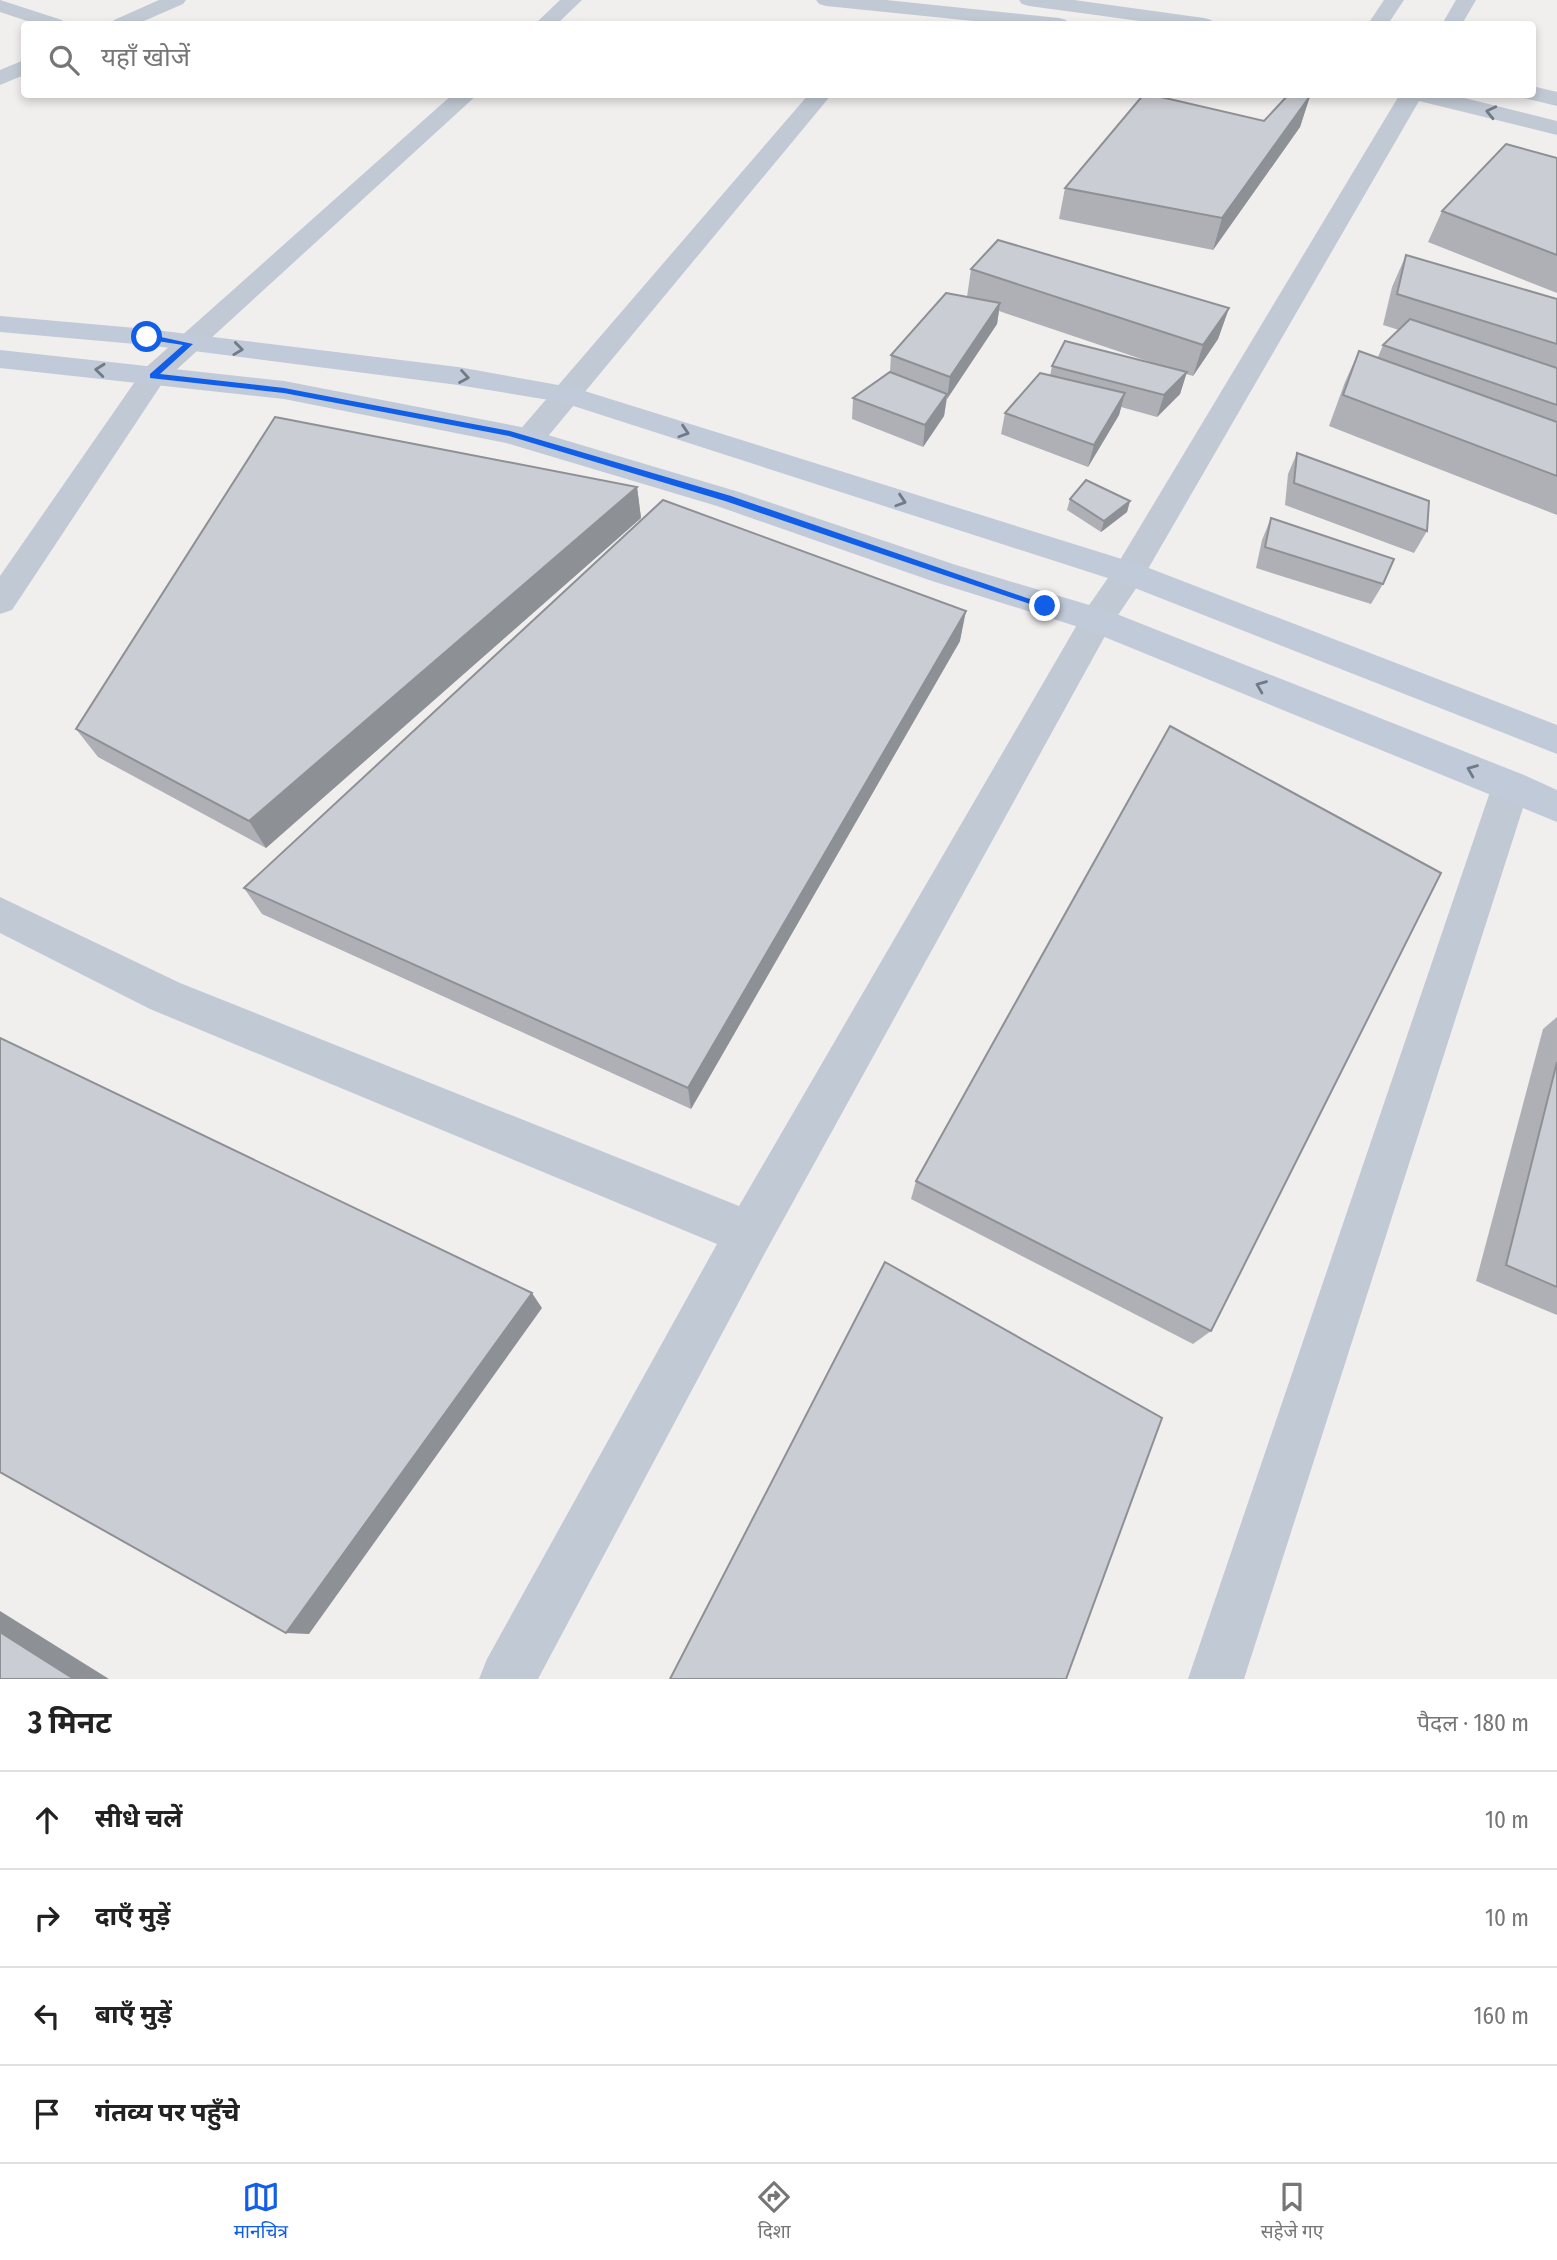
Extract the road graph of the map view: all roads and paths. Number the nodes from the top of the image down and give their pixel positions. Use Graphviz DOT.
graph roads {
  1 [pos="176,0"];
  2 [pos="572,0"];
  3 [pos="826,0"];
  4 [pos="1029,0"];
  5 [pos="1394,0"];
  6 [pos="1466,0"];
  7 [pos="899,4"];
  8 [pos="0,5"];
  9 [pos="1134,7"];
  10 [pos="1205,20"];
  11 [pos="46,21"];
  12 [pos="128,21"];
  13 [pos="548,21"];
  14 [pos="884,21"];
  15 [pos="1035,21"];
  16 [pos="1380,21"];
  17 [pos="1454,21"];
  18 [pos="21,68"];
  19 [pos="0,78"];
  20 [pos="1536,94"];
  21 [pos="463,98"];
  22 [pos="818,98"];
  23 [pos="1410,98"];
  24 [pos="1434,98"];
  25 [pos="1557,99"];
  26 [pos="1557,128"];
  27 [pos="0,324"];
  28 [pos="189,344"];
  29 [pos="0,359"];
  30 [pos="153,376"];
  31 [pos="565,394"];
  32 [pos="529,439"];
  33 [pos="1129,573"];
  34 [pos="0,602"];
  35 [pos="1097,620"];
  36 [pos="1557,740"];
  37 [pos="1511,786"];
  38 [pos="1557,807"];
  39 [pos="0,914"];
  40 [pos="749,1234"];
  41 [pos="507,1679"];
  42 [pos="1216,1679"];
  1 -- 12 [label="street"];
  2 -- 13 [label="street"];
  3 -- 7 [label="street"];
  4 -- 9 [label="street"];
  5 -- 16 [label="street"];
  6 -- 17 [label="street"];
  7 -- 14 [label="street"];
  7 -- 15 [label="street"];
  8 -- 11 [label="street"];
  9 -- 10 [label="street"];
  18 -- 19 [label="street"];
  20 -- 25 [label="street"];
  21 -- 28 [label="street"];
  22 -- 31 [label="street"];
  23 -- 33 [label="street"];
  26 -- 24 [label="street, one-way"];
  27 -- 28 [label="street"];
  28 -- 30 [label="street"];
  28 -- 31 [label="street, one-way"];
  30 -- 29 [label="street, one-way"];
  30 -- 32 [label="street"];
  30 -- 34 [label="street"];
  31 -- 32 [label="street"];
  31 -- 33 [label="street, one-way"];
  32 -- 35 [label="street"];
  33 -- 35 [label="street"];
  33 -- 36 [label="street"];
  37 -- 35 [label="street, one-way"];
  35 -- 40 [label="street"];
  37 -- 38 [label="street"];
  37 -- 42 [label="street"];
  39 -- 40 [label="street"];
  40 -- 41 [label="street"];
}
